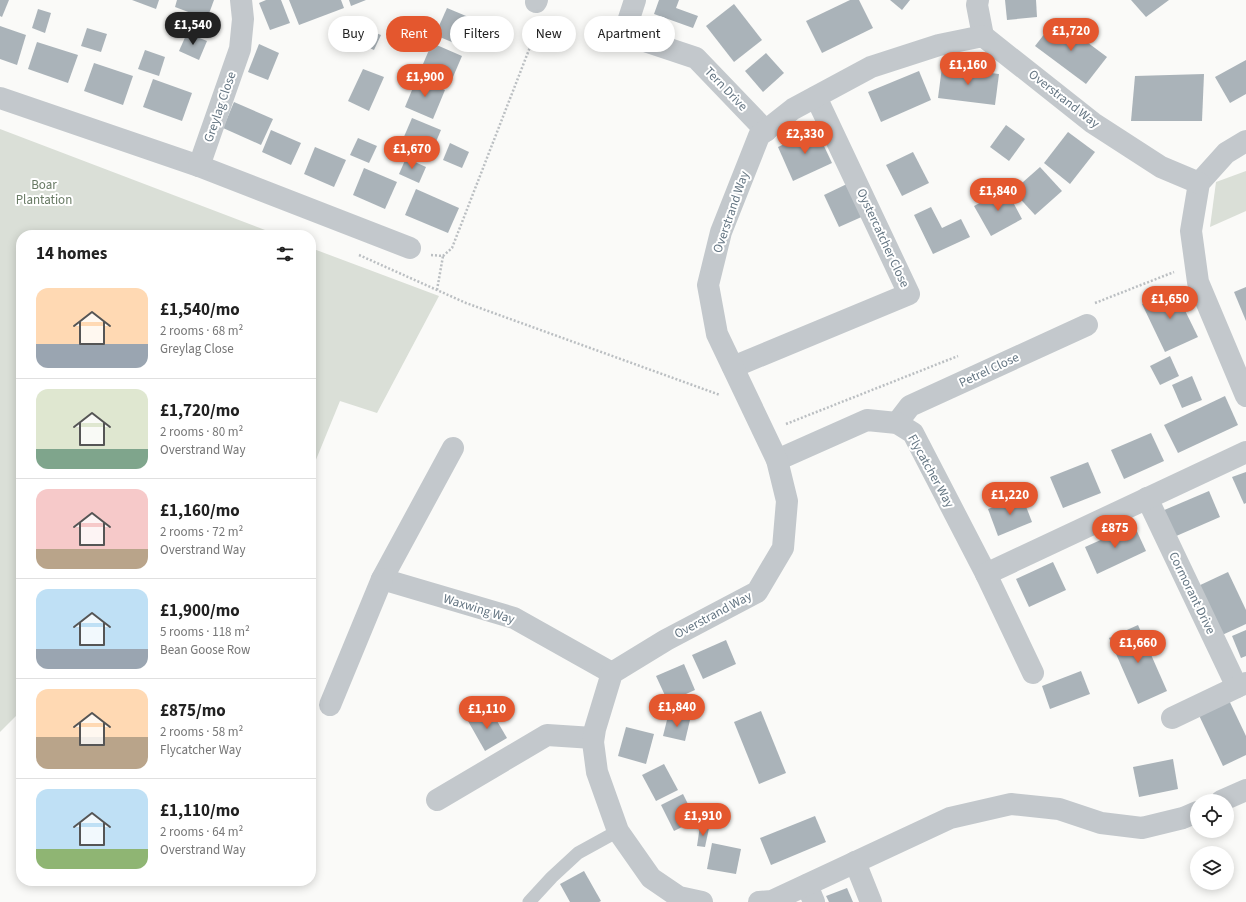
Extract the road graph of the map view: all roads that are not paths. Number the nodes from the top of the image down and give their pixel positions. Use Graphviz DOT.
graph roads {
  1 [pos="241,0"];
  2 [pos="635,0"];
  3 [pos="978,0"];
  4 [pos="983,36"];
  5 [pos="816,97"];
  6 [pos="0,98"];
  7 [pos="766,131"];
  8 [pos="1246,141"];
  9 [pos="200,166"];
  10 [pos="1199,183"];
  11 [pos="410,248"];
  12 [pos="1087,325"];
  13 [pos="733,368"];
  14 [pos="1246,396"];
  15 [pos="897,423"];
  16 [pos="453,448"];
  17 [pos="1246,452"];
  18 [pos="777,460"];
  19 [pos="1147,498"];
  20 [pos="986,574"];
  21 [pos="382,580"];
  22 [pos="612,673"];
  23 [pos="1033,673"];
  24 [pos="1242,685"];
  25 [pos="330,705"];
  26 [pos="1172,718"];
  27 [pos="594,738"];
  28 [pos="1246,790"];
  29 [pos="1234,795"];
  30 [pos="438,800"];
  31 [pos="1190,815"];
  32 [pos="618,831"];
  33 [pos="855,862"];
  34 [pos="810,893"];
  35 [pos="529,902"];
  36 [pos="702,902"];
  37 [pos="759,902"];
  38 [pos="871,902"];
  1 -- 9 [label="street, Greylag Close"];
  2 -- 7 [label="street, Tern Drive"];
  3 -- 4 [label="street"];
  4 -- 5 [label="street, Overstrand Way"];
  4 -- 10 [label="street, Overstrand Way"];
  5 -- 7 [label="street, Overstrand Way"];
  5 -- 13 [label="street, Oystercatcher Close"];
  6 -- 9 [label="street"];
  7 -- 13 [label="street, Overstrand Way"];
  8 -- 10 [label="street"];
  9 -- 11 [label="street"];
  10 -- 14 [label="street"];
  12 -- 15 [label="street, Petrel Close"];
  13 -- 18 [label="street, Overstrand Way"];
  15 -- 18 [label="street, Flycatcher Way"];
  15 -- 20 [label="street, Flycatcher Way"];
  16 -- 21 [label="street"];
  17 -- 19 [label="street"];
  18 -- 22 [label="street, Overstrand Way"];
  19 -- 20 [label="street"];
  19 -- 24 [label="street, Cormorant Drive"];
  20 -- 23 [label="street, Flycatcher Way"];
  21 -- 22 [label="street, Waxwing Way"];
  21 -- 25 [label="street"];
  22 -- 27 [label="street"];
  24 -- 26 [label="street, Cormorant Drive"];
  27 -- 30 [label="street"];
  27 -- 32 [label="street"];
  28 -- 29 [label="street"];
  31 -- 33 [label="street"];
  32 -- 35 [label="lane"];
  32 -- 36 [label="street"];
  33 -- 34 [label="street"];
  33 -- 38 [label="street"];
  34 -- 37 [label="street"];
}
